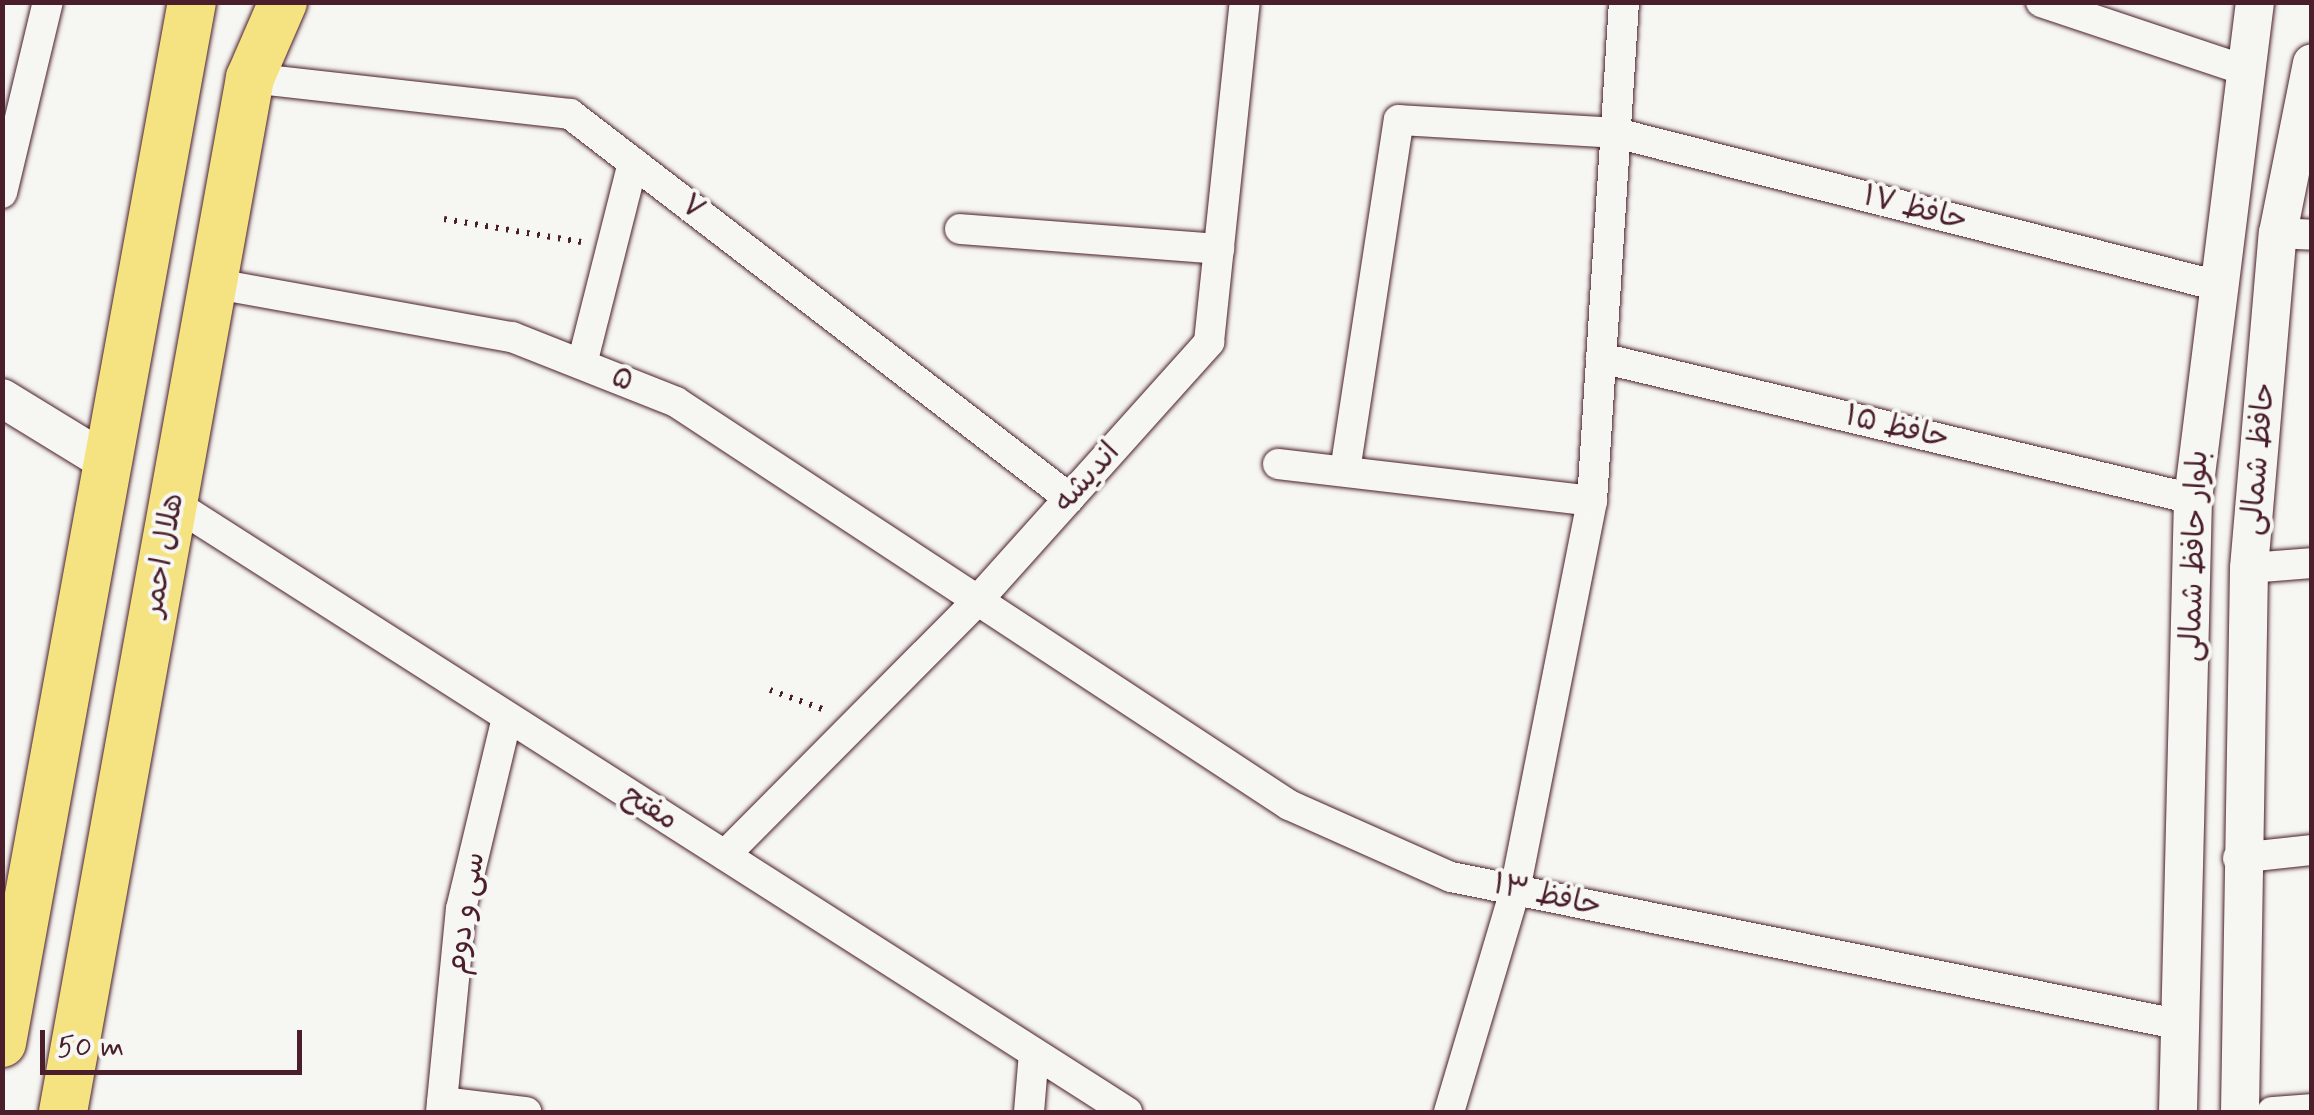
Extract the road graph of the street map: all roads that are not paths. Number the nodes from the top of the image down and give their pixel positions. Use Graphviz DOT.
graph roads {
  1 [pos="48,2"];
  2 [pos="1624,2"];
  3 [pos="2041,2"];
  4 [pos="2254,2"];
  5 [pos="1239,3"];
  6 [pos="271,11"];
  7 [pos="198,13"];
  8 [pos="2312,63"];
  9 [pos="2247,72"];
  10 [pos="250,78"];
  11 [pos="1616,133"];
  12 [pos="633,162"];
  13 [pos="2,193"];
  14 [pos="960,229"];
  15 [pos="2295,234"];
  16 [pos="1219,250"];
  17 [pos="216,284"];
  18 [pos="2215,285"];
  19 [pos="1601,358"];
  20 [pos="582,364"];
  21 [pos="2,398"];
  22 [pos="105,461"];
  23 [pos="1278,464"];
  24 [pos="1345,471"];
  25 [pos="1069,498"];
  26 [pos="2193,499"];
  27 [pos="1592,502"];
  28 [pos="174,503"];
  29 [pos="2312,563"];
  30 [pos="2249,568"];
  31 [pos="977,601"];
  32 [pos="507,717"];
  33 [pos="2312,850"];
  34 [pos="724,855"];
  35 [pos="2238,858"];
  36 [pos="1515,890"];
  37 [pos="2182,1025"];
  38 [pos="2,1043"];
  39 [pos="1034,1053"];
  40 [pos="441,1107"];
  41 [pos="2312,1109"];
  42 [pos="64,1112"];
  43 [pos="526,1112"];
  44 [pos="1028,1112"];
  45 [pos="1127,1112"];
  46 [pos="1449,1112"];
  47 [pos="2178,1112"];
  48 [pos="2240,1112"];
  49 [pos="2272,1112"];
  1 -- 13 [label="street"];
  2 -- 11 [label="street"];
  3 -- 9 [label="street"];
  4 -- 9 [label="street, بلوار حافظ شمالی"];
  5 -- 16 [label="street, اندیشه"];
  6 -- 10 [label="main road, هلال احمر"];
  7 -- 22 [label="main road"];
  8 -- 15 [label="street, حافظ شمالی"];
  9 -- 18 [label="street, بلوار حافظ شمالی"];
  10 -- 12 [label="street, ۷"];
  10 -- 17 [label="main road, هلال احمر"];
  11 -- 18 [label="street, حافظ ۱۷"];
  11 -- 19 [label="street"];
  11 -- 24 [label="street, حافظ ۱۷"];
  12 -- 20 [label="street"];
  12 -- 25 [label="street, ۷"];
  14 -- 16 [label="street"];
  15 -- 30 [label="street, حافظ شمالی"];
  16 -- 25 [label="street, اندیشه"];
  17 -- 20 [label="street, ۵"];
  17 -- 28 [label="main road, هلال احمر"];
  18 -- 26 [label="street, بلوار حافظ شمالی"];
  19 -- 26 [label="street, حافظ ۱۵"];
  19 -- 27 [label="street"];
  20 -- 31 [label="street, ۵"];
  21 -- 22 [label="street"];
  22 -- 38 [label="main road"];
  23 -- 24 [label="street"];
  24 -- 27 [label="street"];
  25 -- 31 [label="street, اندیشه"];
  26 -- 37 [label="street, بلوار حافظ شمالی"];
  27 -- 36 [label="street"];
  28 -- 32 [label="street, مفتح"];
  28 -- 42 [label="main road, هلال احمر"];
  29 -- 30 [label="street"];
  30 -- 35 [label="street, حافظ شمالی"];
  31 -- 34 [label="street, اندیشه"];
  31 -- 36 [label="street, حافظ ۱۳"];
  32 -- 34 [label="street, مفتح"];
  32 -- 40 [label="street, سی و دوم"];
  33 -- 35 [label="street"];
  34 -- 39 [label="street, مفتح"];
  35 -- 48 [label="street"];
  36 -- 37 [label="street, حافظ ۱۳"];
  36 -- 46 [label="street"];
  37 -- 47 [label="street, بلوار حافظ شمالی"];
  39 -- 44 [label="street"];
  39 -- 45 [label="street, مفتح"];
  40 -- 43 [label="street"];
  41 -- 49 [label="street"];
}
